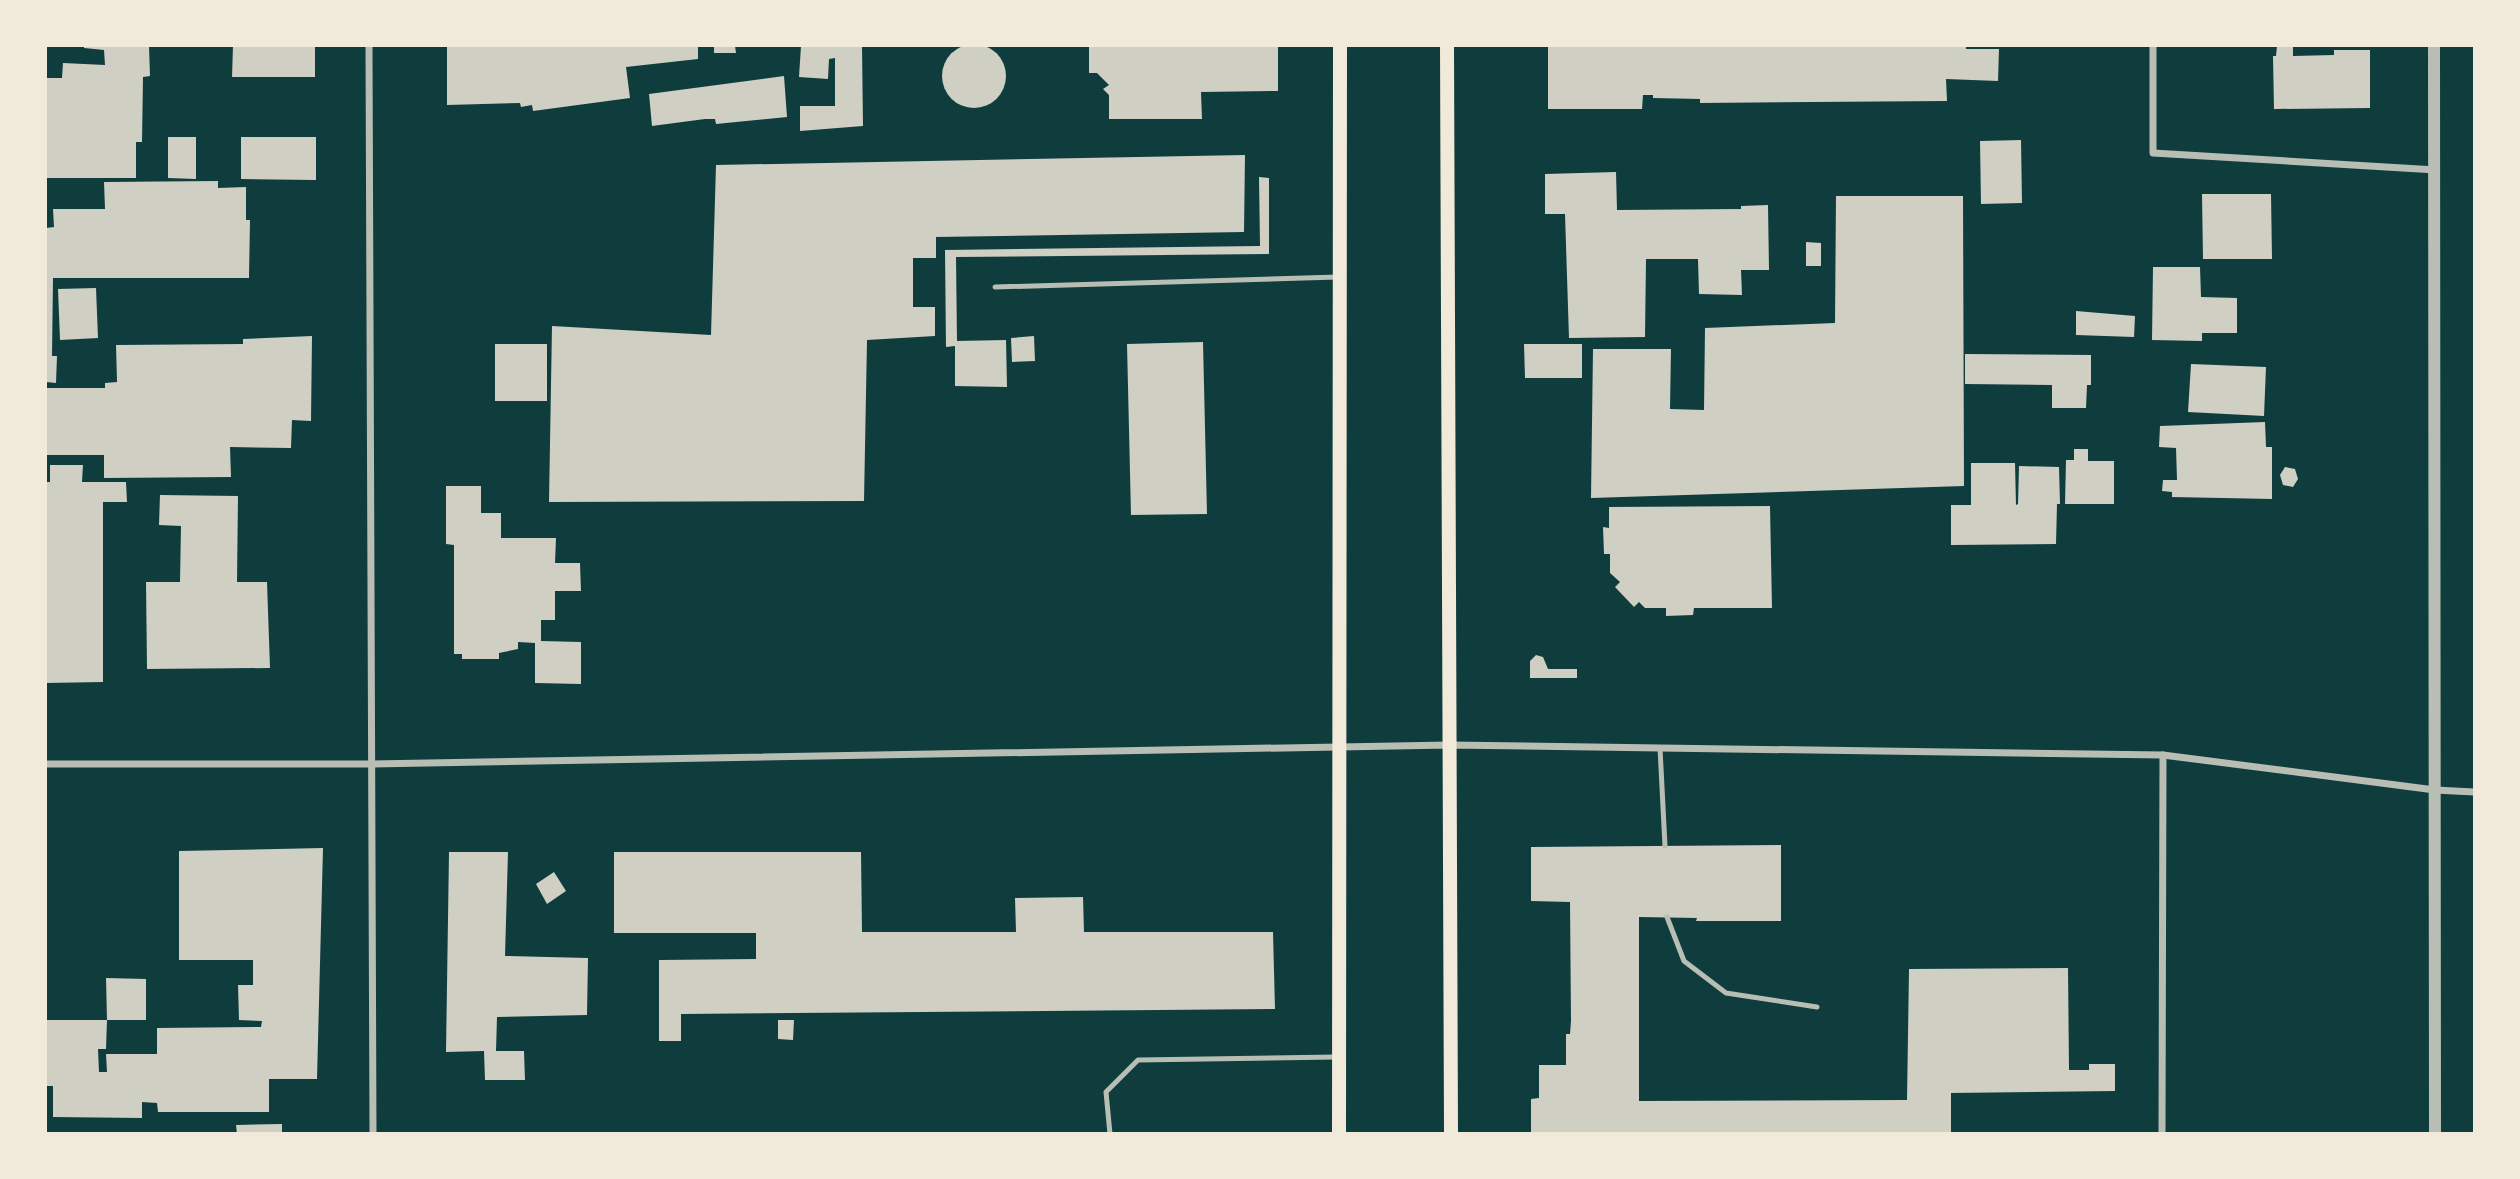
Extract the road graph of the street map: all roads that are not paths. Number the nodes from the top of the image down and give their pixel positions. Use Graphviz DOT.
graph roads {
  1 [pos="369,46"];
  2 [pos="1340,46"];
  3 [pos="1447,46"];
  4 [pos="2153,46"];
  5 [pos="2434,46"];
  6 [pos="2436,170"];
  7 [pos="1340,277"];
  8 [pos="995,287"];
  9 [pos="1339,745"];
  10 [pos="1449,745"];
  11 [pos="1660,748"];
  12 [pos="2163,755"];
  13 [pos="46,764"];
  14 [pos="372,764"];
  15 [pos="2435,790"];
  16 [pos="2474,792"];
  17 [pos="1665,846"];
  18 [pos="1667,917"];
  19 [pos="1817,1007"];
  20 [pos="1339,1057"];
  21 [pos="373,1133"];
  22 [pos="1110,1133"];
  23 [pos="1339,1133"];
  24 [pos="1451,1133"];
  25 [pos="2162,1133"];
  26 [pos="2435,1133"];
  1 -- 14 [label="street"];
  2 -- 7 [label="main road"];
  3 -- 10 [label="main road"];
  4 -- 6 [label="street"];
  5 -- 6 [label="street"];
  6 -- 15 [label="street"];
  7 -- 8 [label="lane"];
  7 -- 9 [label="main road"];
  9 -- 10 [label="street"];
  9 -- 14 [label="street"];
  9 -- 20 [label="main road"];
  10 -- 11 [label="street"];
  10 -- 24 [label="main road"];
  11 -- 12 [label="street"];
  11 -- 17 [label="lane"];
  12 -- 15 [label="street"];
  12 -- 25 [label="street"];
  13 -- 14 [label="street"];
  14 -- 21 [label="street"];
  15 -- 16 [label="street"];
  15 -- 26 [label="street"];
  18 -- 19 [label="lane"];
  20 -- 22 [label="lane"];
  20 -- 23 [label="main road"];
}
